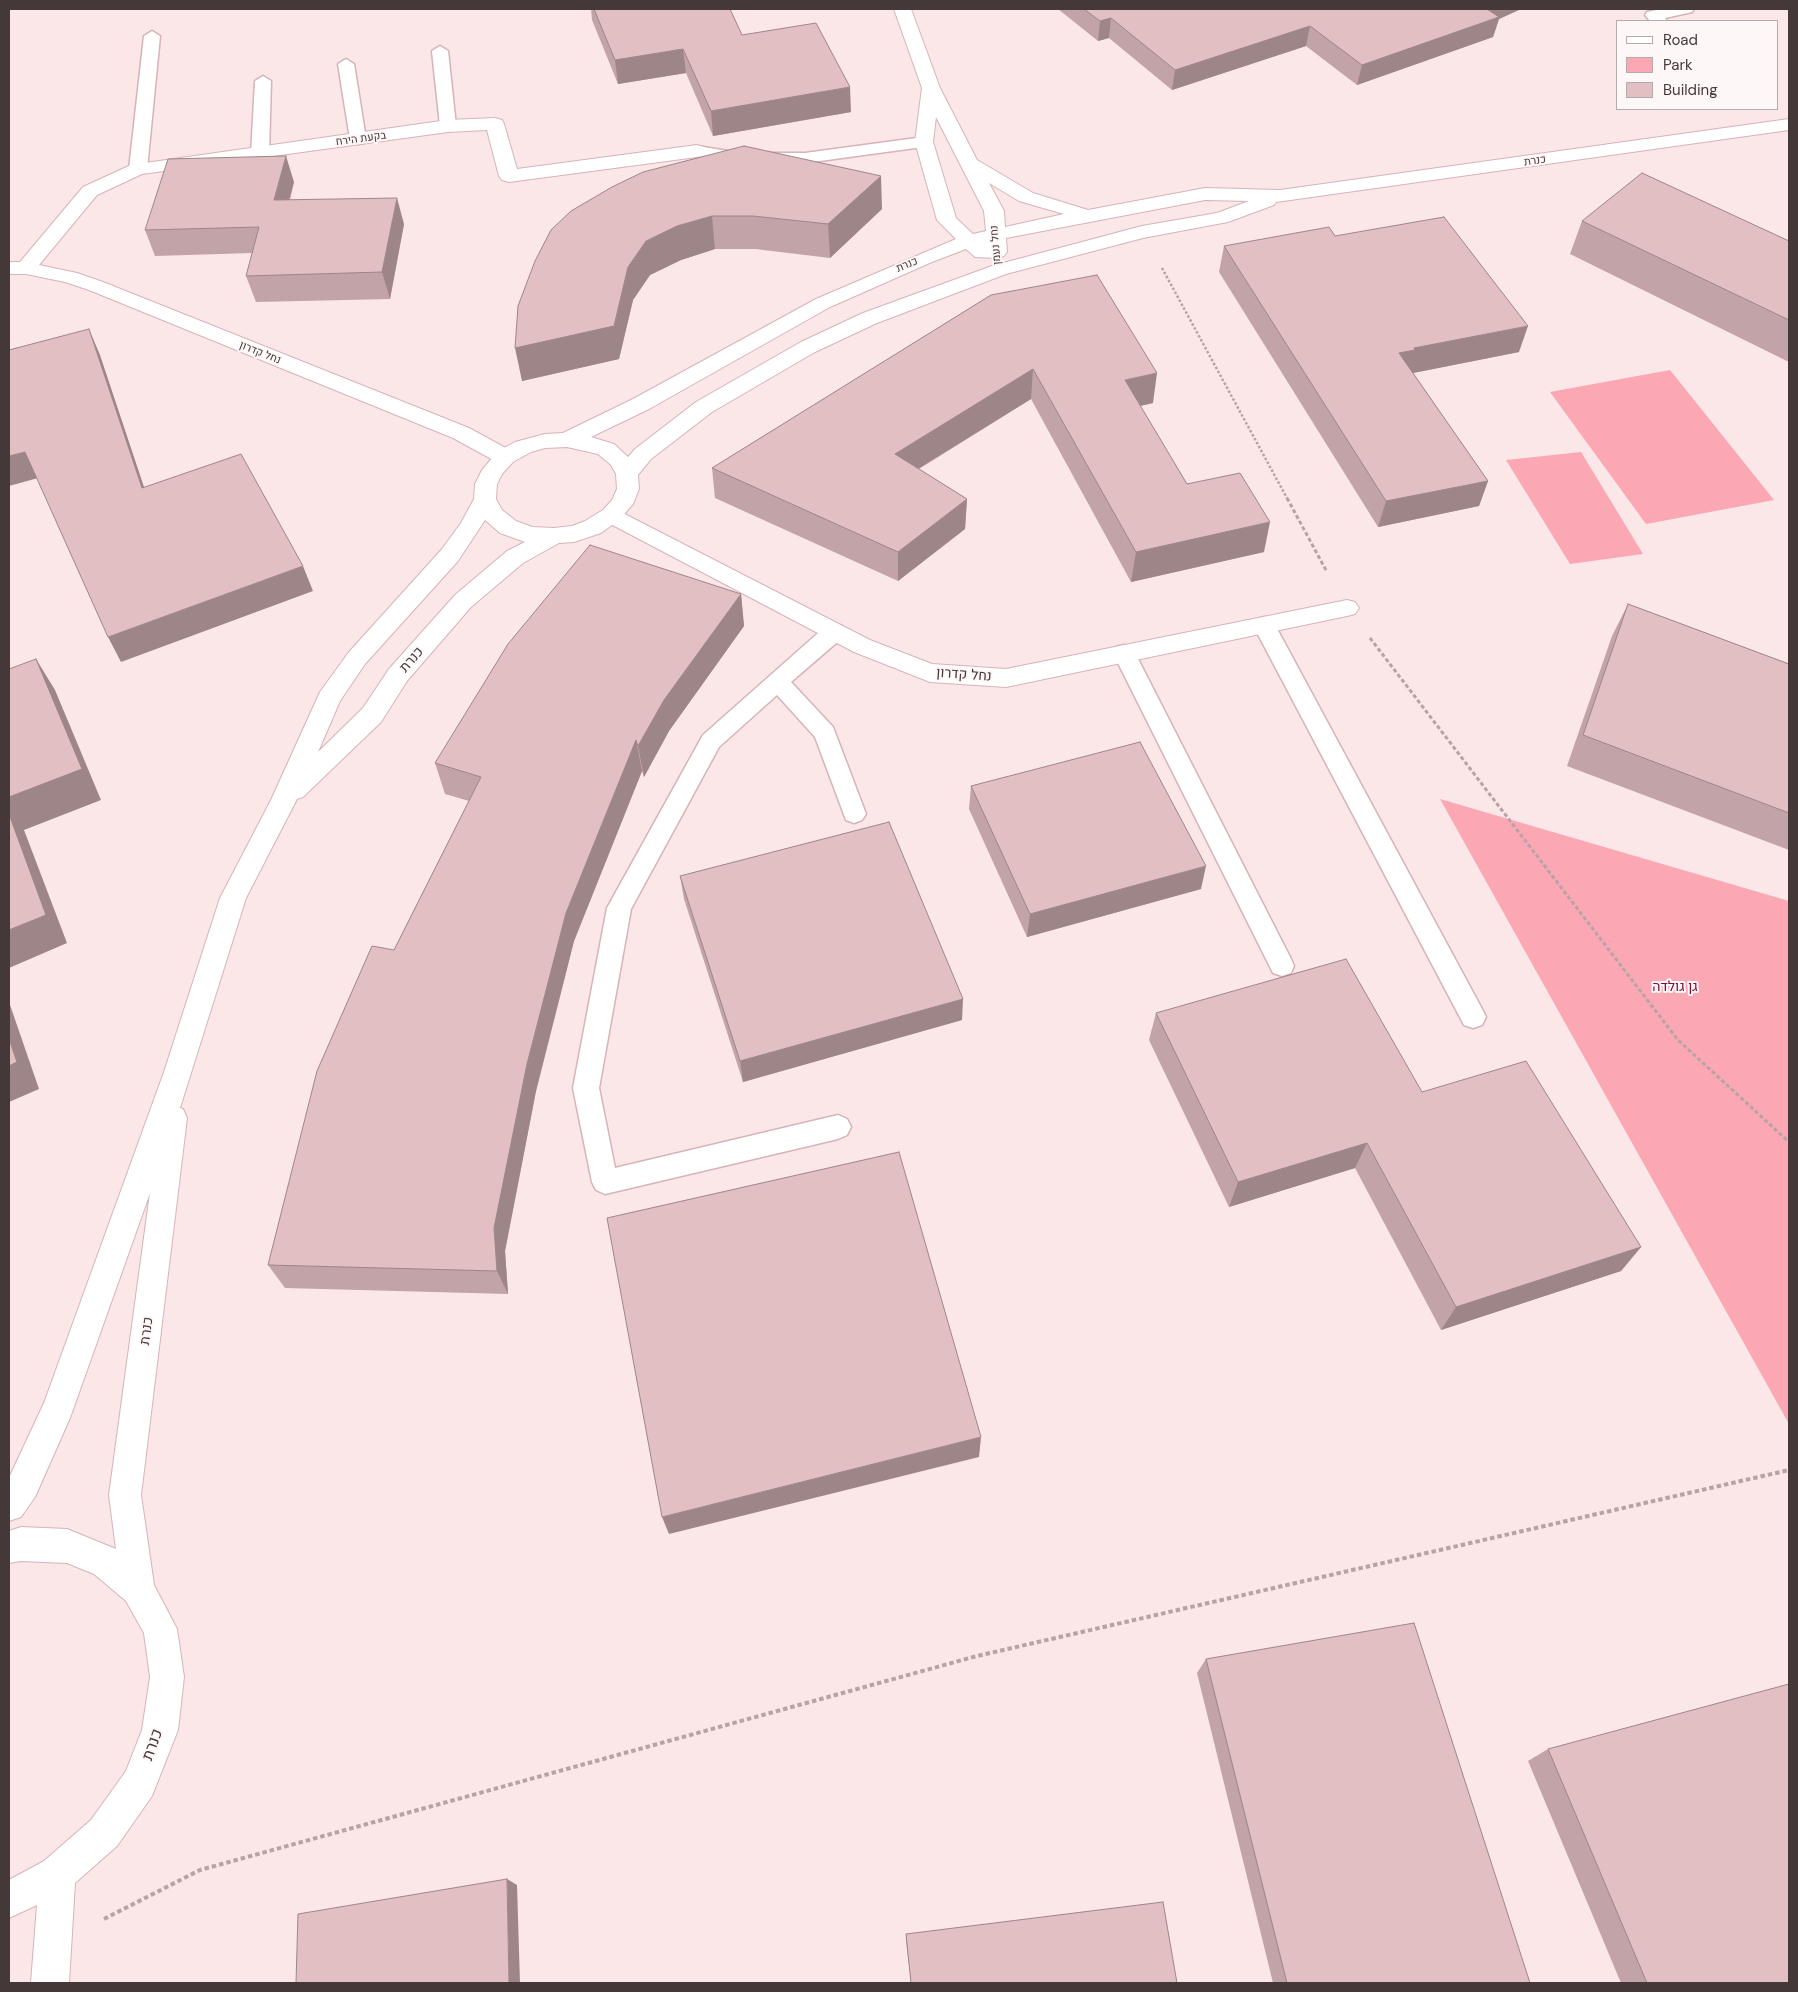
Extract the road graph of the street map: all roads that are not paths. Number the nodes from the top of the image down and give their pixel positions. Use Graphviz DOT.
graph roads {
  1 [pos="902,9"];
  2 [pos="1686,9"];
  3 [pos="1658,20"];
  4 [pos="152,36"];
  5 [pos="440,51"];
  6 [pos="346,64"];
  7 [pos="264,81"];
  8 [pos="931,88"];
  9 [pos="448,126"];
  10 [pos="1789,126"];
  11 [pos="358,139"];
  12 [pos="924,142"];
  13 [pos="697,152"];
  14 [pos="260,154"];
  15 [pos="971,164"];
  16 [pos="138,169"];
  17 [pos="1280,196"];
  18 [pos="1089,214"];
  19 [pos="996,235"];
  20 [pos="970,241"];
  21 [pos="17,268"];
  22 [pos="999,270"];
  23 [pos="567,440"];
  24 [pos="506,457"];
  25 [pos="627,474"];
  26 [pos="485,499"];
  27 [pos="611,515"];
  28 [pos="554,536"];
  29 [pos="1347,608"];
  30 [pos="1264,625"];
  31 [pos="834,632"];
  32 [pos="1124,653"];
  33 [pos="778,682"];
  34 [pos="284,800"];
  35 [pos="854,814"];
  36 [pos="1282,966"];
  37 [pos="1473,1017"];
  38 [pos="178,1072"];
  39 [pos="838,1127"];
  40 [pos="9,1505"];
  41 [pos="9,1547"];
  42 [pos="138,1589"];
  43 [pos="57,1874"];
  44 [pos="9,1900"];
  45 [pos="50,1983"];
  1 -- 8 [label="street, נחל נעמן"];
  2 -- 3 [label="lane"];
  4 -- 16 [label="lane"];
  5 -- 9 [label="lane"];
  6 -- 11 [label="lane"];
  7 -- 14 [label="lane"];
  8 -- 12 [label="street, נחל נעמן"];
  8 -- 15 [label="street, נחל נעמן"];
  9 -- 11 [label="street, בקעת הירח"];
  9 -- 13 [label="street, בקעת הירח"];
  10 -- 17 [label="street, כנרת"];
  11 -- 14 [label="street, בקעת הירח"];
  12 -- 13 [label="lane"];
  12 -- 20 [label="street, נחל נעמן"];
  14 -- 16 [label="street, בקעת הירח"];
  15 -- 18 [label="street"];
  15 -- 19 [label="street, נחל נעמן"];
  16 -- 21 [label="street, בקעת הירח"];
  17 -- 18 [label="street, כנרת"];
  17 -- 22 [label="street, כנרת"];
  18 -- 19 [label="street, כנרת"];
  19 -- 20 [label="street, כנרת"];
  19 -- 22 [label="street, נחל נעמן"];
  20 -- 22 [label="street, נחל נעמן"];
  20 -- 23 [label="street, כנרת"];
  21 -- 24 [label="street, נחל קדרון"];
  22 -- 25 [label="street, כנרת"];
  23 -- 24 [label="street"];
  23 -- 25 [label="street"];
  24 -- 26 [label="street"];
  25 -- 27 [label="street"];
  26 -- 28 [label="street"];
  26 -- 34 [label="street, כנרת"];
  27 -- 28 [label="street"];
  27 -- 31 [label="street, נחל קדרון"];
  28 -- 34 [label="street, כנרת"];
  29 -- 30 [label="street, נחל קדרון"];
  30 -- 32 [label="street, נחל קדרון"];
  30 -- 37 [label="lane"];
  31 -- 32 [label="street, נחל קדרון"];
  31 -- 33 [label="lane"];
  32 -- 36 [label="lane"];
  33 -- 35 [label="lane"];
  33 -- 39 [label="lane"];
  34 -- 38 [label="street, כנרת"];
  38 -- 40 [label="street, כנרת"];
  38 -- 42 [label="street, כנרת"];
  41 -- 42 [label="street, כנרת"];
  42 -- 43 [label="street, כנרת"];
  43 -- 44 [label="street, כנרת"];
  43 -- 45 [label="street"];
}
